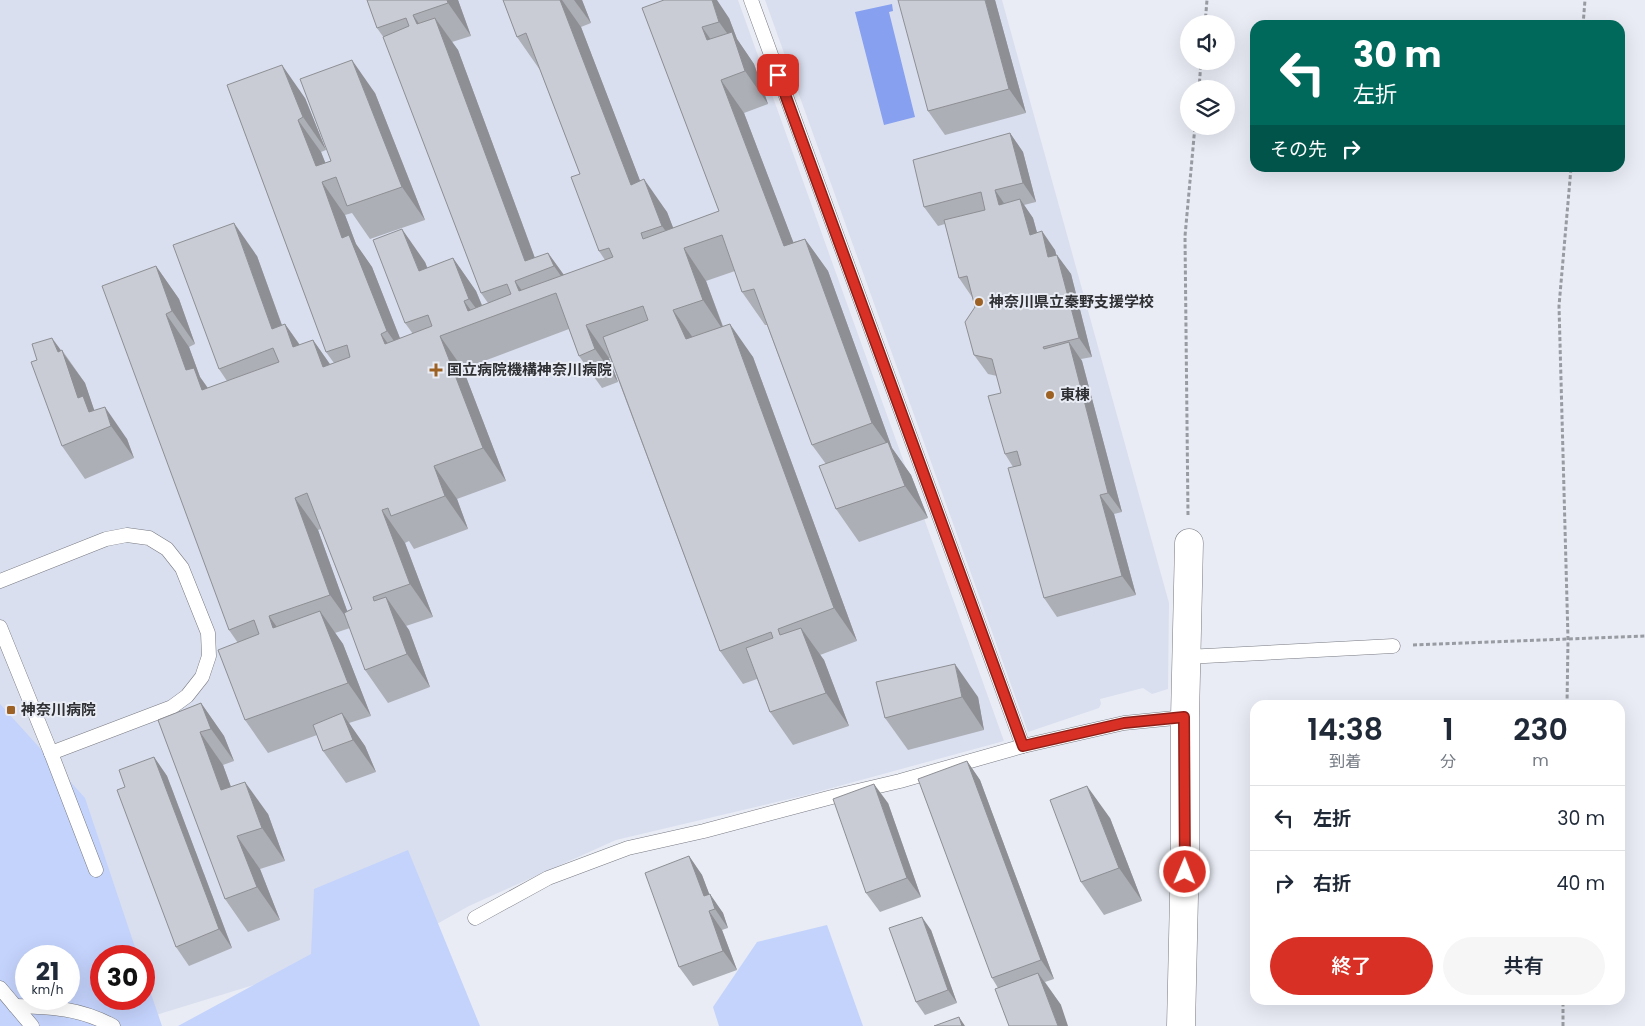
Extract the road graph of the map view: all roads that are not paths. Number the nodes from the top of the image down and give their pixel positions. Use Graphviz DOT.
graph roads {
  1 [pos="751,0"];
  2 [pos="1189,543"];
  3 [pos="0,581"];
  4 [pos="0,626"];
  5 [pos="1392,646"];
  6 [pos="4,649"];
  7 [pos="1186,657"];
  8 [pos="1184,717"];
  9 [pos="1023,746"];
  10 [pos="50,753"];
  11 [pos="96,870"];
  12 [pos="475,918"];
  13 [pos="0,988"];
  14 [pos="15,1006"];
  15 [pos="18,1010"];
  16 [pos="69,1010"];
  17 [pos="32,1026"];
  18 [pos="113,1026"];
  19 [pos="1181,1026"];
  1 -- 9 [label="lane"];
  2 -- 7 [label="street"];
  3 -- 10 [label="lane"];
  4 -- 6 [label="lane"];
  5 -- 7 [label="lane"];
  6 -- 10 [label="lane"];
  7 -- 8 [label="street"];
  8 -- 9 [label="lane"];
  8 -- 19 [label="street"];
  9 -- 12 [label="lane"];
  10 -- 11 [label="lane"];
  13 -- 14 [label="lane"];
  15 -- 17 [label="lane"];
  16 -- 18 [label="lane"];
}
